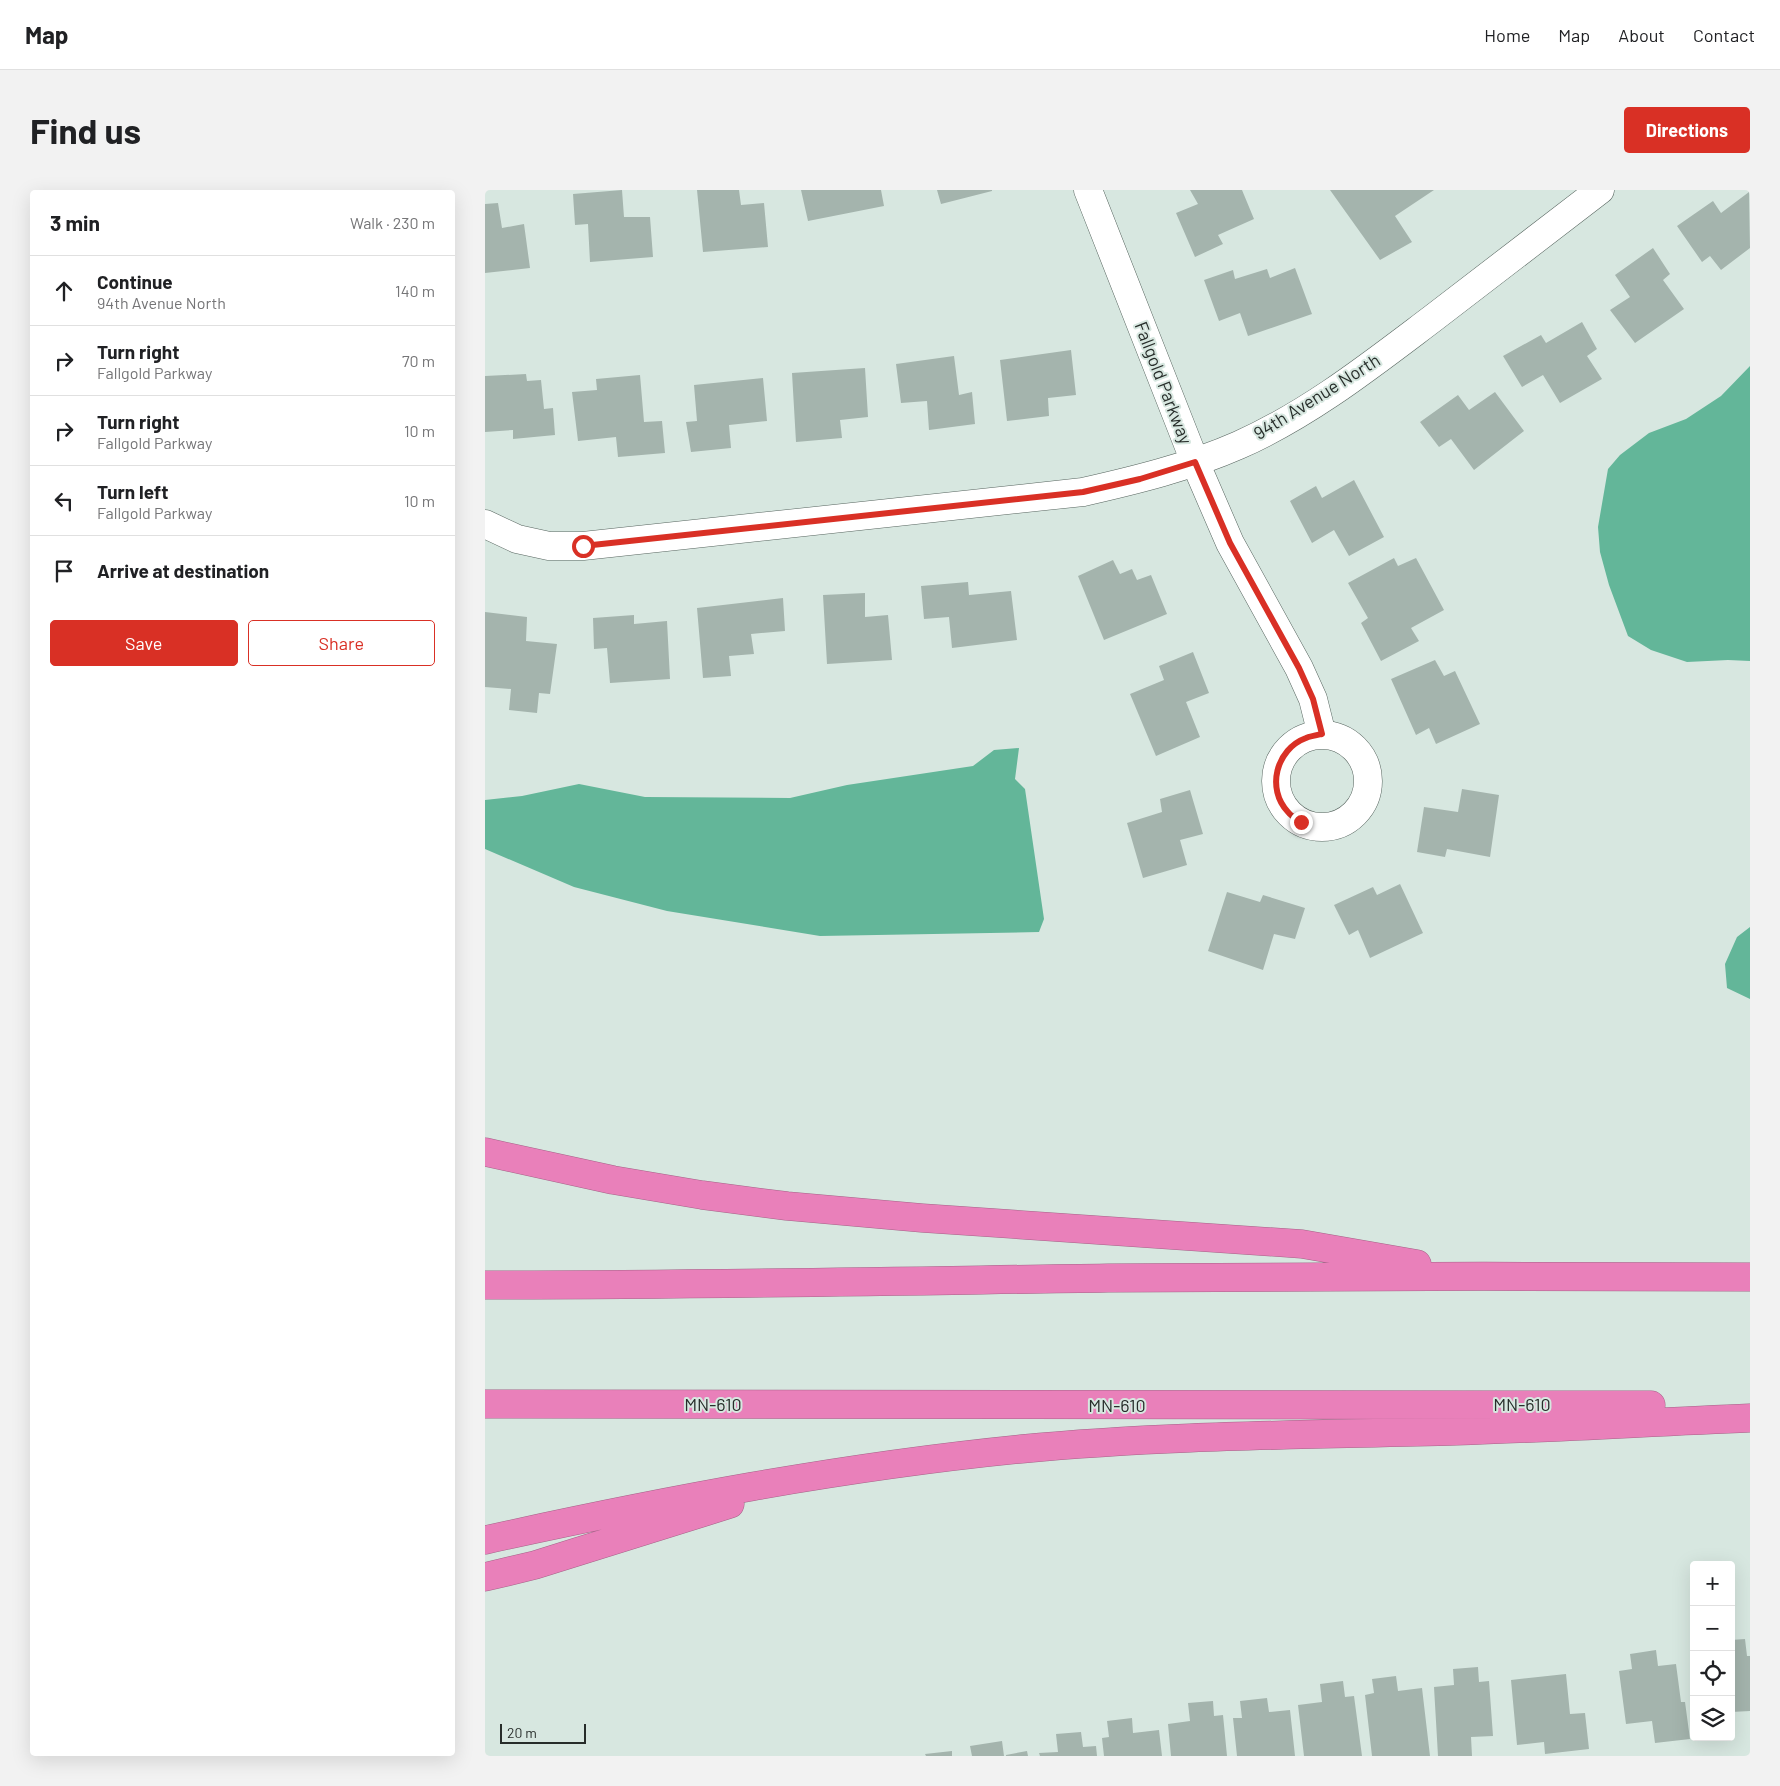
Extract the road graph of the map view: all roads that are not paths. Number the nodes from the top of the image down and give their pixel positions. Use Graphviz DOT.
graph roads {
  1 [pos="1088,190"];
  2 [pos="1600,190"];
  3 [pos="1195,462"];
  4 [pos="485,524"];
  5 [pos="1322,734"];
  6 [pos="485,1152"];
  7 [pos="1488,1276"];
  8 [pos="1750,1277"];
  9 [pos="485,1285"];
  10 [pos="485,1404"];
  11 [pos="1750,1405"];
  12 [pos="1750,1418"];
  13 [pos="811,1476"];
  14 [pos="485,1540"];
  15 [pos="485,1577"];
  1 -- 3 [label="street, Fallgold Parkway"];
  2 -- 3 [label="street, 94th Avenue North"];
  3 -- 4 [label="street, 94th Avenue North"];
  3 -- 5 [label="street, Fallgold Parkway"];
  6 -- 7 [label="highway"];
  7 -- 8 [label="highway"];
  7 -- 9 [label="highway"];
  10 -- 11 [label="highway, MN-610"];
  12 -- 13 [label="highway"];
  13 -- 14 [label="highway"];
  13 -- 15 [label="highway"];
}
